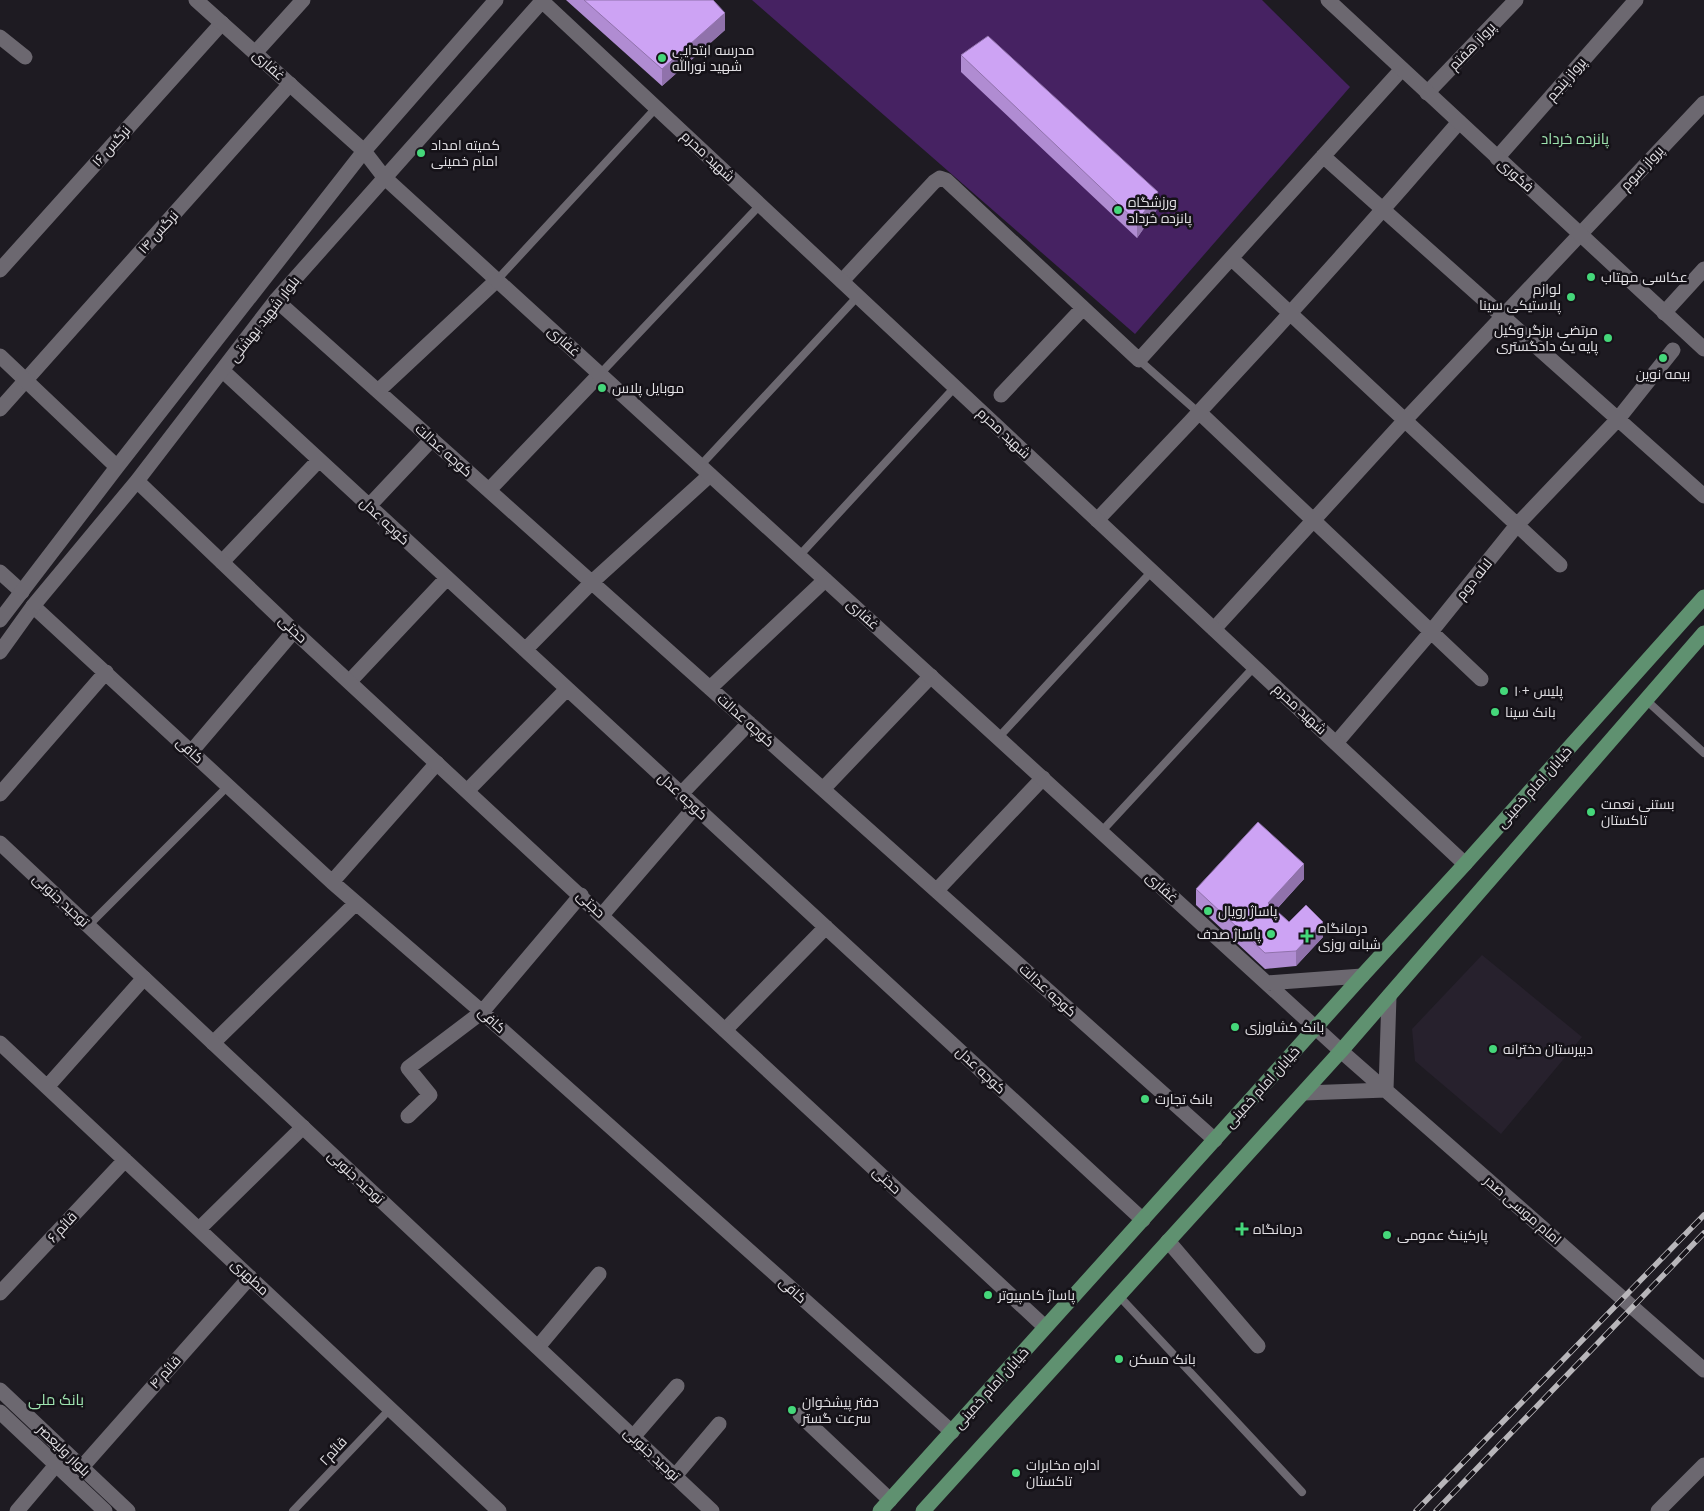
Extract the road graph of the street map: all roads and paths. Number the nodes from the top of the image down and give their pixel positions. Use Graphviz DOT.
graph roads {
  1 [pos="196,0"];
  2 [pos="303,0"];
  3 [pos="496,0"];
  4 [pos="1328,0"];
  5 [pos="1516,0"];
  6 [pos="1636,0"];
  7 [pos="543,1"];
  8 [pos="222,23"];
  9 [pos="0,37"];
  10 [pos="254,53"];
  11 [pos="25,57"];
  12 [pos="1402,69"];
  13 [pos="290,84"];
  14 [pos="1427,93"];
  15 [pos="1704,103"];
  16 [pos="656,108"];
  17 [pos="1459,122"];
  18 [pos="364,151"];
  19 [pos="1323,156"];
  20 [pos="1497,158"];
  21 [pos="384,177"];
  22 [pos="760,205"];
  23 [pos="1384,210"];
  24 [pos="1581,233"];
  25 [pos="1231,258"];
  26 [pos="0,270"];
  27 [pos="1704,270"];
  28 [pos="497,280"];
  29 [pos="842,281"];
  30 [pos="858,296"];
  31 [pos="276,300"];
  32 [pos="1083,308"];
  33 [pos="1290,312"];
  34 [pos="1664,313"];
  35 [pos="1503,317"];
  36 [pos="1704,349"];
  37 [pos="1673,350"];
  38 [pos="0,356"];
  39 [pos="1139,360"];
  40 [pos="223,371"];
  41 [pos="600,374"];
  42 [pos="26,380"];
  43 [pos="955,387"];
  44 [pos="378,391"];
  45 [pos="1001,395"];
  46 [pos="0,409"];
  47 [pos="1200,413"];
  48 [pos="1618,419"];
  49 [pos="1405,420"];
  50 [pos="432,439"];
  51 [pos="320,460"];
  52 [pos="117,468"];
  53 [pos="705,470"];
  54 [pos="137,481"];
  55 [pos="489,490"];
  56 [pos="1704,496"];
  57 [pos="369,506"];
  58 [pos="1097,520"];
  59 [pos="1313,520"];
  60 [pos="1518,525"];
  61 [pos="799,556"];
  62 [pos="222,562"];
  63 [pos="1560,565"];
  64 [pos="1152,571"];
  65 [pos="0,572"];
  66 [pos="447,578"];
  67 [pos="825,580"];
  68 [pos="592,582"];
  69 [pos="22,592"];
  70 [pos="1704,597"];
  71 [pos="33,606"];
  72 [pos="0,620"];
  73 [pos="1214,629"];
  74 [pos="294,631"];
  75 [pos="1430,632"];
  76 [pos="1704,634"];
  77 [pos="525,650"];
  78 [pos="0,652"];
  79 [pos="1254,667"];
  80 [pos="106,672"];
  81 [pos="931,676"];
  82 [pos="1481,679"];
  83 [pos="350,681"];
  84 [pos="710,688"];
  85 [pos="567,689"];
  86 [pos="1646,700"];
  87 [pos="749,723"];
  88 [pos="998,738"];
  89 [pos="1336,744"];
  90 [pos="191,752"];
  91 [pos="1704,752"];
  92 [pos="437,763"];
  93 [pos="1042,778"];
  94 [pos="229,785"];
  95 [pos="823,789"];
  96 [pos="468,790"];
  97 [pos="0,794"];
  98 [pos="681,794"];
  99 [pos="695,807"];
  100 [pos="1101,832"];
  101 [pos="0,843"];
  102 [pos="1465,864"];
  103 [pos="332,882"];
  104 [pos="936,890"];
  105 [pos="581,895"];
  106 [pos="356,903"];
  107 [pos="602,916"];
  108 [pos="88,926"];
  109 [pos="826,927"];
  110 [pos="1362,976"];
  111 [pos="144,978"];
  112 [pos="1267,983"];
  113 [pos="1389,996"];
  114 [pos="482,1012"];
  115 [pos="1316,1027"];
  116 [pos="725,1030"];
  117 [pos="0,1043"];
  118 [pos="213,1043"];
  119 [pos="1342,1051"];
  120 [pos="47,1087"];
  121 [pos="1386,1090"];
  122 [pos="1304,1093"];
  123 [pos="408,1116"];
  124 [pos="303,1127"];
  125 [pos="1215,1140"];
  126 [pos="125,1160"];
  127 [pos="1143,1220"];
  128 [pos="199,1230"];
  129 [pos="1168,1241"];
  130 [pos="599,1274"];
  131 [pos="250,1277"];
  132 [pos="0,1293"];
  133 [pos="1119,1296"];
  134 [pos="1045,1327"];
  135 [pos="1258,1346"];
  136 [pos="538,1347"];
  137 [pos="1704,1370"];
  138 [pos="677,1386"];
  139 [pos="0,1390"];
  140 [pos="390,1409"];
  141 [pos="0,1412"];
  142 [pos="800,1415"];
  143 [pos="719,1424"];
  144 [pos="952,1432"];
  145 [pos="633,1437"];
  146 [pos="56,1465"];
  147 [pos="1704,1465"];
  148 [pos="82,1467"];
  149 [pos="675,1476"];
  150 [pos="1302,1492"];
  151 [pos="885,1506"];
  152 [pos="17,1511"];
  153 [pos="105,1511"];
  154 [pos="128,1511"];
  155 [pos="293,1511"];
  156 [pos="499,1511"];
  157 [pos="712,1511"];
  158 [pos="923,1511"];
  159 [pos="1658,1511"];
  1 -- 8 [label="street, غفاری"];
  2 -- 10 [label="street"];
  3 -- 18 [label="street, بلوار شهید بهشتی"];
  4 -- 12 [label="street, فکوری"];
  5 -- 14 [label="street, پرواز هفتم"];
  6 -- 20 [label="street, پرواز پنجم"];
  7 -- 16 [label="street, شهید محرم"];
  7 -- 21 [label="street, بلوار شهید بهشتی"];
  8 -- 10 [label="street, غفاری"];
  8 -- 26 [label="street, نرگس ۱۶"];
  9 -- 11 [label="street"];
  10 -- 13 [label="street, غفاری"];
  12 -- 14 [label="street, فکوری"];
  12 -- 19 [label="street"];
  13 -- 18 [label="street, غفاری"];
  13 -- 42 [label="street, نرگس ۱۴"];
  14 -- 17 [label="street, فکوری"];
  15 -- 24 [label="street, پرواز سوم"];
  16 -- 22 [label="street, شهید محرم"];
  16 -- 28 [label="lane"];
  17 -- 20 [label="street, فکوری"];
  17 -- 23 [label="street"];
  18 -- 21 [label="street, غفاری"];
  18 -- 52 [label="street, بلوار شهید بهشتی"];
  19 -- 23 [label="street"];
  19 -- 25 [label="street"];
  20 -- 24 [label="street, فکوری"];
  21 -- 28 [label="street, غفاری"];
  21 -- 31 [label="street, بلوار شهید بهشتی"];
  22 -- 29 [label="street, شهید محرم"];
  22 -- 41 [label="lane"];
  23 -- 33 [label="street"];
  23 -- 35 [label="street"];
  24 -- 34 [label="street, فکوری"];
  24 -- 35 [label="street, پرواز سوم"];
  25 -- 33 [label="street"];
  25 -- 39 [label="street"];
  27 -- 34 [label="street"];
  28 -- 41 [label="street, غفاری"];
  28 -- 44 [label="street"];
  29 -- 30 [label="street, شهید محرم"];
  29 -- 32 [label="street"];
  30 -- 43 [label="street, شهید محرم"];
  30 -- 53 [label="lane"];
  31 -- 40 [label="street, بلوار شهید بهشتی"];
  31 -- 44 [label="street, کوچه عدالت"];
  32 -- 39 [label="street"];
  32 -- 45 [label="street"];
  33 -- 47 [label="street"];
  33 -- 49 [label="street"];
  34 -- 36 [label="street, فکوری"];
  35 -- 48 [label="street"];
  35 -- 49 [label="street, پرواز سوم"];
  37 -- 48 [label="street, لاله دوم"];
  38 -- 42 [label="street"];
  39 -- 47 [label="lane"];
  40 -- 51 [label="street, کوچه عدل"];
  40 -- 54 [label="street, بلوار شهید بهشتی"];
  41 -- 53 [label="street, غفاری"];
  41 -- 55 [label="street"];
  42 -- 46 [label="street, نرگس ۱۴"];
  42 -- 52 [label="street"];
  43 -- 58 [label="street, شهید محرم"];
  43 -- 61 [label="lane"];
  44 -- 50 [label="street, کوچه عدالت"];
  47 -- 58 [label="street"];
  47 -- 59 [label="street"];
  48 -- 56 [label="street"];
  48 -- 60 [label="street, لاله دوم"];
  49 -- 59 [label="street, پرواز سوم"];
  49 -- 60 [label="street"];
  50 -- 55 [label="street, کوچه عدالت"];
  50 -- 57 [label="street"];
  51 -- 57 [label="street, کوچه عدل"];
  51 -- 62 [label="street"];
  52 -- 69 [label="street, بلوار شهید بهشتی"];
  53 -- 61 [label="street, غفاری"];
  53 -- 68 [label="street"];
  54 -- 62 [label="street, حجتی"];
  54 -- 71 [label="street, بلوار شهید بهشتی"];
  55 -- 68 [label="street, کوچه عدالت"];
  57 -- 66 [label="street, کوچه عدل"];
  58 -- 64 [label="street, شهید محرم"];
  59 -- 73 [label="street, پرواز سوم"];
  59 -- 75 [label="street"];
  60 -- 63 [label="street"];
  60 -- 75 [label="street, لاله دوم"];
  61 -- 67 [label="street, غفاری"];
  62 -- 74 [label="street, حجتی"];
  64 -- 73 [label="street, شهید محرم"];
  64 -- 88 [label="lane"];
  65 -- 69 [label="street"];
  66 -- 77 [label="street, کوچه عدل"];
  66 -- 83 [label="street"];
  67 -- 81 [label="street, غفاری"];
  67 -- 84 [label="street"];
  68 -- 77 [label="street"];
  68 -- 84 [label="street, کوچه عدالت"];
  69 -- 72 [label="street, بلوار شهید بهشتی"];
  70 -- 102 [label="main road, خیابان امام خمینی"];
  71 -- 78 [label="street, بلوار شهید بهشتی"];
  71 -- 80 [label="street, کافی"];
  73 -- 79 [label="street, شهید محرم"];
  74 -- 83 [label="street, حجتی"];
  74 -- 90 [label="street"];
  75 -- 82 [label="street"];
  75 -- 89 [label="street, لاله دوم"];
  76 -- 86 [label="main road, خیابان امام خمینی"];
  77 -- 85 [label="street, کوچه عدل"];
  79 -- 89 [label="street, شهید محرم"];
  79 -- 100 [label="lane"];
  80 -- 90 [label="street, کافی"];
  80 -- 97 [label="street"];
  81 -- 88 [label="street, غفاری"];
  81 -- 95 [label="street"];
  83 -- 92 [label="street, حجتی"];
  84 -- 87 [label="street, کوچه عدالت"];
  85 -- 96 [label="street"];
  85 -- 98 [label="street, کوچه عدل"];
  86 -- 91 [label="lane"];
  86 -- 113 [label="main road, خیابان امام خمینی"];
  87 -- 95 [label="street, کوچه عدالت"];
  87 -- 98 [label="street"];
  88 -- 93 [label="street, غفاری"];
  89 -- 102 [label="street, شهید محرم"];
  90 -- 94 [label="street, کافی"];
  92 -- 96 [label="street, حجتی"];
  92 -- 103 [label="street"];
  93 -- 100 [label="street, غفاری"];
  93 -- 104 [label="street"];
  94 -- 103 [label="street, کافی"];
  94 -- 108 [label="lane"];
  95 -- 104 [label="street, کوچه عدالت"];
  96 -- 105 [label="street, حجتی"];
  98 -- 99 [label="street, کوچه عدل"];
  99 -- 107 [label="street"];
  99 -- 109 [label="street, کوچه عدل"];
  100 -- 112 [label="street, غفاری"];
  101 -- 108 [label="street, توحید جنوبی"];
  102 -- 110 [label="main road, خیابان امام خمینی"];
  103 -- 106 [label="street, کافی"];
  104 -- 125 [label="street, کوچه عدالت"];
  105 -- 107 [label="street, حجتی"];
  105 -- 114 [label="street"];
  106 -- 114 [label="street, کافی"];
  106 -- 118 [label="street"];
  107 -- 116 [label="street, حجتی"];
  108 -- 111 [label="street, توحید جنوبی"];
  109 -- 116 [label="street"];
  109 -- 127 [label="street, کوچه عدل"];
  110 -- 112 [label="street"];
  110 -- 115 [label="main road, خیابان امام خمینی"];
  111 -- 118 [label="street, توحید جنوبی"];
  111 -- 120 [label="street"];
  112 -- 115 [label="street, غفاری"];
  113 -- 119 [label="main road, خیابان امام خمینی"];
  113 -- 121 [label="street"];
  114 -- 123 [label="street"];
  114 -- 144 [label="street, کافی"];
  115 -- 119 [label="street, غفاری"];
  115 -- 125 [label="main road, خیابان امام خمینی"];
  116 -- 134 [label="street, حجتی"];
  117 -- 120 [label="street, مطهری"];
  118 -- 124 [label="street, توحید جنوبی"];
  119 -- 121 [label="street, امام موسی صدر"];
  119 -- 122 [label="main road, خیابان امام خمینی"];
  120 -- 126 [label="street, مطهری"];
  121 -- 122 [label="street"];
  121 -- 137 [label="street, امام موسی صدر"];
  122 -- 129 [label="main road, خیابان امام خمینی"];
  124 -- 128 [label="street"];
  124 -- 136 [label="street, توحید جنوبی"];
  125 -- 127 [label="main road, خیابان امام خمینی"];
  126 -- 128 [label="street, مطهری"];
  126 -- 132 [label="street, قائم ۶"];
  127 -- 134 [label="main road, خیابان امام خمینی"];
  128 -- 131 [label="street, مطهری"];
  129 -- 133 [label="main road, خیابان امام خمینی"];
  129 -- 135 [label="street"];
  130 -- 136 [label="street"];
  131 -- 140 [label="street, مطهری"];
  131 -- 148 [label="street, قائم ۴"];
  133 -- 150 [label="lane"];
  133 -- 158 [label="main road, خیابان امام خمینی"];
  134 -- 144 [label="main road, خیابان امام خمینی"];
  136 -- 145 [label="street, توحید جنوبی"];
  138 -- 145 [label="street"];
  139 -- 148 [label="street, بلوار ولیعصر"];
  140 -- 155 [label="lane, قائم۲"];
  140 -- 156 [label="street, مطهری"];
  141 -- 146 [label="street"];
  142 -- 151 [label="street"];
  143 -- 149 [label="street"];
  144 -- 151 [label="main road, خیابان امام خمینی"];
  145 -- 149 [label="street, توحید جنوبی"];
  146 -- 152 [label="street"];
  146 -- 153 [label="street"];
  147 -- 159 [label="street"];
  148 -- 154 [label="street, بلوار ولیعصر"];
  149 -- 157 [label="street, توحید جنوبی"];
}
